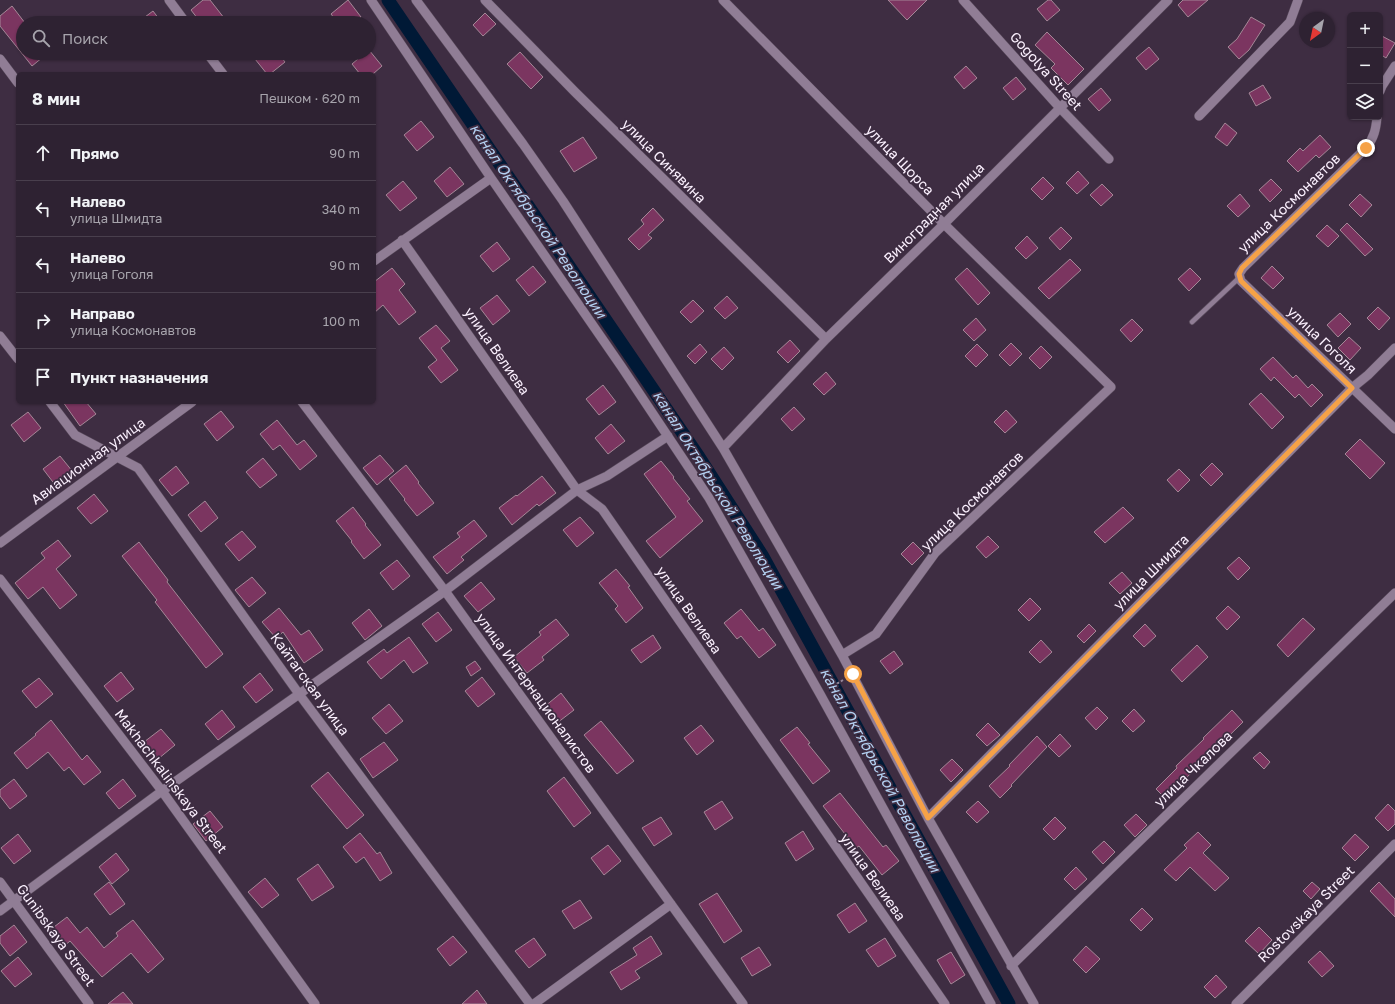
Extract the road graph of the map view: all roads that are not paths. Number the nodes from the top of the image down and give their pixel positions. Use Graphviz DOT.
graph roads {
  1 [pos="169,0"];
  2 [pos="371,0"];
  3 [pos="428,0"];
  4 [pos="486,0"];
  5 [pos="723,0"];
  6 [pos="963,0"];
  7 [pos="1168,0"];
  8 [pos="1298,0"];
  9 [pos="418,4"];
  10 [pos="181,16"];
  11 [pos="0,59"];
  12 [pos="212,60"];
  13 [pos="1395,66"];
  14 [pos="221,72"];
  15 [pos="16,81"];
  16 [pos="1383,84"];
  17 [pos="1060,108"];
  18 [pos="1199,116"];
  19 [pos="1377,120"];
  20 [pos="1109,159"];
  21 [pos="491,178"];
  22 [pos="944,224"];
  23 [pos="402,240"];
  24 [pos="376,260"];
  25 [pos="1241,272"];
  26 [pos="1192,322"];
  27 [pos="0,336"];
  28 [pos="826,339"];
  29 [pos="1395,348"];
  30 [pos="16,357"];
  31 [pos="1111,387"];
  32 [pos="1352,388"];
  33 [pos="52,404"];
  34 [pos="189,404"];
  35 [pos="304,404"];
  36 [pos="1395,429"];
  37 [pos="668,436"];
  38 [pos="723,448"];
  39 [pos="118,457"];
  40 [pos="577,490"];
  41 [pos="0,543"];
  42 [pos="0,579"];
  43 [pos="445,591"];
  44 [pos="1395,593"];
  45 [pos="842,655"];
  46 [pos="299,694"];
  47 [pos="162,791"];
  48 [pos="928,818"];
  49 [pos="1395,844"];
  50 [pos="0,882"];
  51 [pos="14,900"];
  52 [pos="671,904"];
  53 [pos="0,911"];
  54 [pos="1012,966"];
  55 [pos="89,1004"];
  56 [pos="315,1004"];
  57 [pos="530,1004"];
  58 [pos="534,1004"];
  59 [pos="743,1004"];
  60 [pos="944,1004"];
  61 [pos="991,1004"];
  62 [pos="1034,1004"];
  63 [pos="1236,1004"];
  1 -- 10 [label="street"];
  2 -- 21 [label="street"];
  3 -- 9 [label="street"];
  4 -- 28 [label="street, улица Синявина"];
  5 -- 22 [label="street, улица Щорса"];
  6 -- 17 [label="street, Gogolya Street"];
  7 -- 17 [label="street, Виноградная улица"];
  8 -- 18 [label="street"];
  9 -- 38 [label="street"];
  11 -- 15 [label="street"];
  12 -- 14 [label="street"];
  13 -- 16 [label="street"];
  17 -- 20 [label="street, Gogolya Street"];
  17 -- 22 [label="street, Виноградная улица"];
  19 -- 25 [label="street, улица Космонавтов"];
  21 -- 23 [label="street"];
  21 -- 37 [label="street"];
  22 -- 28 [label="street, Виноградная улица"];
  22 -- 31 [label="street, улица Щорса"];
  23 -- 24 [label="street"];
  23 -- 40 [label="street, улица Велиева"];
  25 -- 26 [label="lane"];
  25 -- 32 [label="street, улица Гоголя"];
  27 -- 30 [label="street"];
  28 -- 38 [label="street, Виноградная улица"];
  29 -- 32 [label="street, улица Шмидта"];
  31 -- 45 [label="street, улица Космонавтов"];
  32 -- 36 [label="street, улица Гоголя"];
  32 -- 48 [label="street, улица Шмидта"];
  33 -- 39 [label="street, Кайтагская улица"];
  34 -- 39 [label="street, Авиационная улица"];
  35 -- 43 [label="street, улица Интернационалистов"];
  37 -- 40 [label="street"];
  37 -- 61 [label="street"];
  38 -- 45 [label="street"];
  39 -- 41 [label="street, Авиационная улица"];
  39 -- 46 [label="street, Кайтагская улица"];
  40 -- 43 [label="street"];
  40 -- 60 [label="street, улица Велиева"];
  42 -- 47 [label="street, Makhachkalinskaya Street"];
  43 -- 46 [label="street"];
  43 -- 52 [label="street, улица Интернационалистов"];
  44 -- 54 [label="street, улица Чкалова"];
  45 -- 48 [label="street"];
  46 -- 47 [label="street"];
  46 -- 57 [label="street, Кайтагская улица"];
  47 -- 51 [label="street"];
  47 -- 56 [label="street, Makhachkalinskaya Street"];
  48 -- 54 [label="street"];
  49 -- 63 [label="street, Rostovskaya Street"];
  50 -- 51 [label="street, Gunibskaya Street"];
  51 -- 53 [label="street"];
  51 -- 55 [label="street, Gunibskaya Street"];
  52 -- 58 [label="street"];
  52 -- 59 [label="street, улица Интернационалистов"];
  54 -- 62 [label="street"];
}
